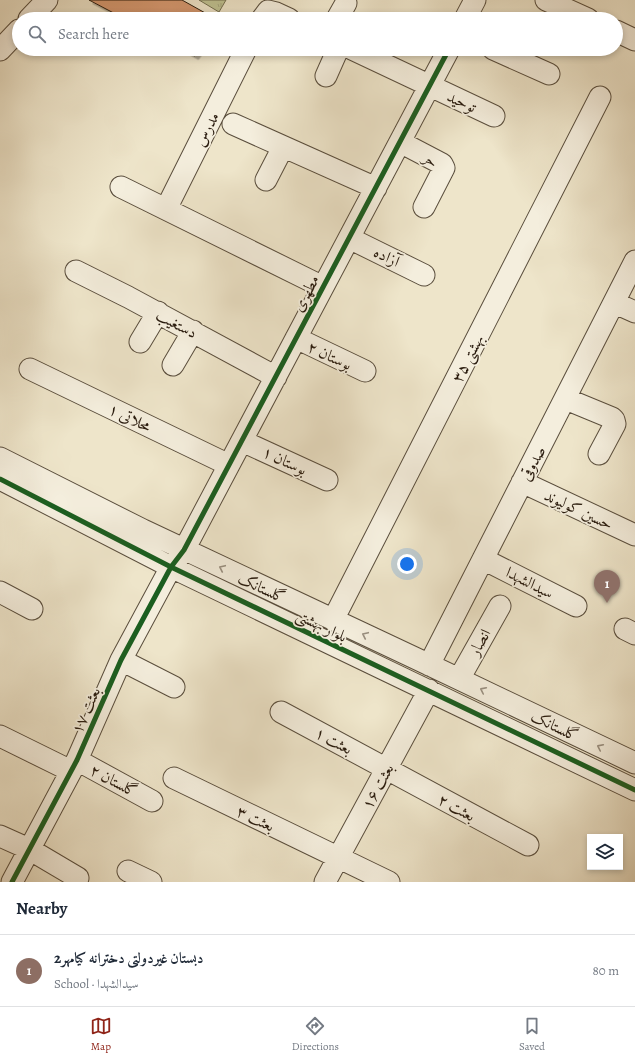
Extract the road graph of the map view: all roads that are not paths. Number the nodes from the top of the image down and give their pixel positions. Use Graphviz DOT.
graph roads {
  1 [pos="47,0"];
  2 [pos="475,0"];
  3 [pos="546,0"];
  4 [pos="36,12"];
  5 [pos="469,12"];
  6 [pos="573,12"];
  7 [pos="623,35"];
  8 [pos="12,37"];
  9 [pos="635,40"];
  10 [pos="0,50"];
  11 [pos="242,56"];
  12 [pos="335,56"];
  13 [pos="367,56"];
  14 [pos="445,56"];
  15 [pos="509,56"];
  16 [pos="550,74"];
  17 [pos="326,76"];
  18 [pos="430,86"];
  19 [pos="600,97"];
  20 [pos="494,116"];
  21 [pos="233,124"];
  22 [pos="400,142"];
  23 [pos="283,147"];
  24 [pos="266,180"];
  25 [pos="121,187"];
  26 [pos="376,188"];
  27 [pos="424,207"];
  28 [pos="166,209"];
  29 [pos="349,238"];
  30 [pos="635,261"];
  31 [pos="76,271"];
  32 [pos="424,275"];
  33 [pos="323,287"];
  34 [pos="614,303"];
  35 [pos="158,312"];
  36 [pos="635,312"];
  37 [pos="193,331"];
  38 [pos="296,338"];
  39 [pos="140,342"];
  40 [pos="173,365"];
  41 [pos="30,369"];
  42 [pos="365,371"];
  43 [pos="276,377"];
  44 [pos="566,399"];
  45 [pos="242,441"];
  46 [pos="599,454"];
  47 [pos="0,458"];
  48 [pos="229,465"];
  49 [pos="0,479"];
  50 [pos="328,480"];
  51 [pos="522,482"];
  52 [pos="635,535"];
  53 [pos="184,550"];
  54 [pos="483,559"];
  55 [pos="172,567"];
  56 [pos="0,592"];
  57 [pos="500,606"];
  58 [pos="576,606"];
  59 [pos="32,608"];
  60 [pos="334,620"];
  61 [pos="121,660"];
  62 [pos="429,665"];
  63 [pos="459,679"];
  64 [pos="174,687"];
  65 [pos="429,690"];
  66 [pos="281,712"];
  67 [pos="0,736"];
  68 [pos="635,763"];
  69 [pos="74,766"];
  70 [pos="387,768"];
  71 [pos="174,778"];
  72 [pos="635,790"];
  73 [pos="152,800"];
  74 [pos="0,836"];
  75 [pos="528,845"];
  76 [pos="29,849"];
  77 [pos="338,857"];
  78 [pos="128,871"];
  79 [pos="78,878"];
  80 [pos="12,882"];
  81 [pos="151,882"];
  82 [pos="325,882"];
  83 [pos="389,882"];
  1 -- 4 [label="street"];
  2 -- 5 [label="street"];
  3 -- 6 [label="street"];
  7 -- 9 [label="street"];
  8 -- 10 [label="street"];
  11 -- 28 [label="street, مدرس"];
  12 -- 17 [label="street"];
  13 -- 18 [label="street, توحید"];
  14 -- 18 [label="street, مطهری"];
  15 -- 16 [label="street"];
  18 -- 20 [label="street, توحید"];
  18 -- 22 [label="street, مطهری"];
  19 -- 60 [label="street, بهشتی ۳۵"];
  21 -- 23 [label="street"];
  22 -- 26 [label="street, مطهری"];
  22 -- 27 [label="street, حر"];
  23 -- 24 [label="street"];
  23 -- 26 [label="street"];
  25 -- 28 [label="street"];
  26 -- 29 [label="street, مطهری"];
  28 -- 33 [label="street"];
  29 -- 32 [label="street, آزاده"];
  29 -- 33 [label="street, مطهری"];
  30 -- 34 [label="street, صدوقی"];
  31 -- 35 [label="street, دستغیب"];
  33 -- 38 [label="street, مطهری"];
  34 -- 36 [label="street"];
  34 -- 44 [label="street, صدوقی"];
  35 -- 37 [label="street, دستغیب"];
  35 -- 39 [label="street"];
  37 -- 40 [label="street"];
  37 -- 43 [label="street, دستغیب"];
  38 -- 42 [label="street, بوستان ۲"];
  38 -- 43 [label="street, مطهری"];
  41 -- 48 [label="street, محلاتی ۱"];
  43 -- 45 [label="street, مطهری"];
  44 -- 46 [label="street"];
  44 -- 51 [label="street, صدوقی"];
  45 -- 48 [label="street, مطهری"];
  45 -- 50 [label="street, بوستان ۱"];
  47 -- 53 [label="street, گلستانک"];
  48 -- 53 [label="street, مطهری"];
  49 -- 55 [label="street, بلوار بهشتی"];
  51 -- 52 [label="street, حسین کولیوند"];
  51 -- 54 [label="street, صدوقی"];
  53 -- 55 [label="street, بعثت ۱۷"];
  60 -- 53 [label="street, گلستانک, one-way"];
  54 -- 58 [label="street, سیدالشهدا"];
  54 -- 62 [label="street, صدوقی"];
  55 -- 61 [label="street, بعثت ۱۷"];
  55 -- 65 [label="street, بلوار بهشتی"];
  56 -- 59 [label="street"];
  57 -- 63 [label="street, انصار"];
  62 -- 60 [label="street, گلستانک, one-way"];
  61 -- 64 [label="street"];
  61 -- 69 [label="street, بعثت ۱۷"];
  62 -- 63 [label="street, گلستانک"];
  68 -- 63 [label="street, گلستانک, one-way"];
  65 -- 70 [label="street, بعثت ۱۶"];
  65 -- 72 [label="street, بلوار بهشتی"];
  66 -- 70 [label="street, بعثت ١"];
  67 -- 69 [label="street, گلستان ۲"];
  69 -- 73 [label="street, گلستان ۲"];
  69 -- 76 [label="street, بعثت ۱۷"];
  70 -- 75 [label="street, بعثت ۲"];
  70 -- 77 [label="street, بعثت ۱۶"];
  71 -- 77 [label="street, بعثت ۳"];
  74 -- 76 [label="street"];
  76 -- 79 [label="street"];
  76 -- 80 [label="street, بعثت ۱۷"];
  77 -- 82 [label="street, بعثت ۱۶"];
  77 -- 83 [label="street, بعثت ۳"];
  78 -- 81 [label="street"];
}
